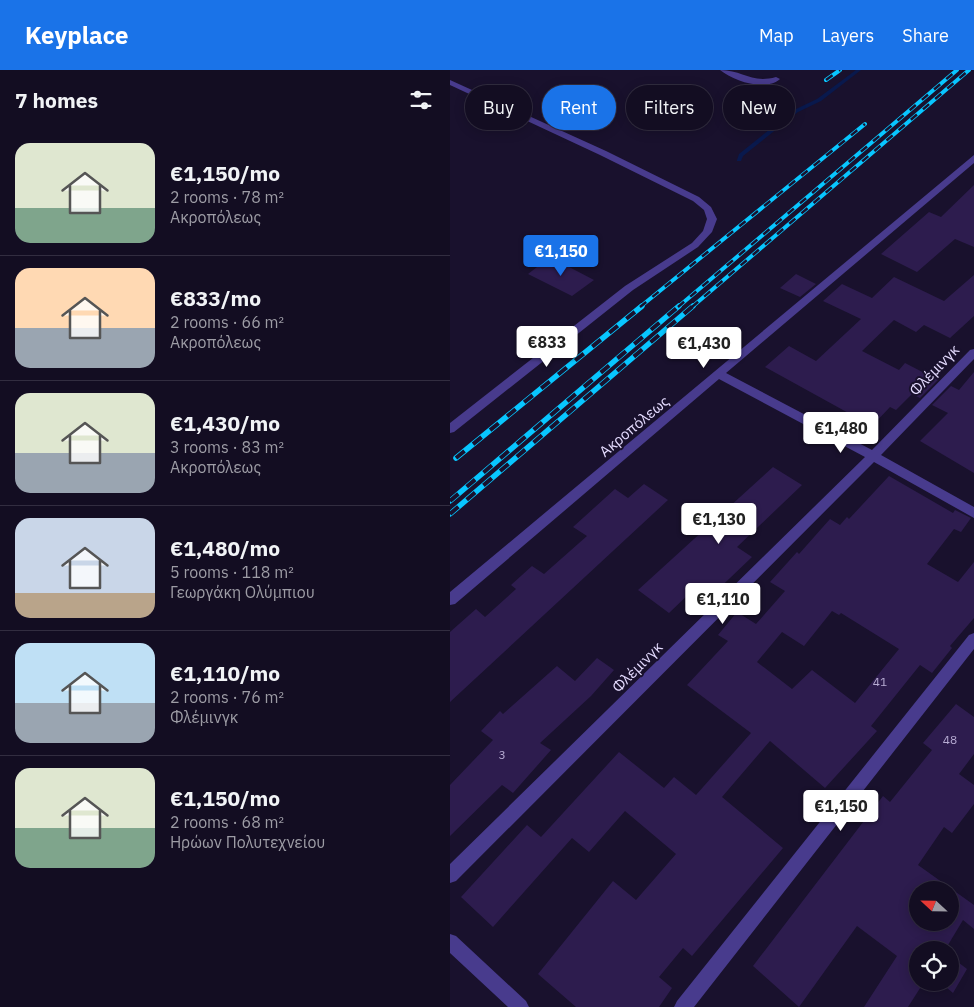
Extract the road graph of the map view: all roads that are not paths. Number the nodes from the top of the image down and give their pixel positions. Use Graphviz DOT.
graph roads {
  1 [pos="724,70"];
  2 [pos="776,79"];
  3 [pos="450,82"];
  4 [pos="974,158"];
  5 [pos="974,353"];
  6 [pos="719,374"];
  7 [pos="450,429"];
  8 [pos="873,456"];
  9 [pos="974,513"];
  10 [pos="450,600"];
  11 [pos="974,639"];
  12 [pos="450,875"];
  13 [pos="450,942"];
  14 [pos="520,1007"];
  15 [pos="684,1007"];
  1 -- 2 [label="street"];
  3 -- 7 [label="street"];
  4 -- 6 [label="street, Ακροπόλεως"];
  5 -- 8 [label="street, Φλέμινγκ"];
  6 -- 8 [label="street"];
  6 -- 10 [label="street, Ακροπόλεως"];
  8 -- 9 [label="street"];
  8 -- 12 [label="street, Φλέμινγκ"];
  11 -- 15 [label="street"];
  13 -- 14 [label="street"];
}
